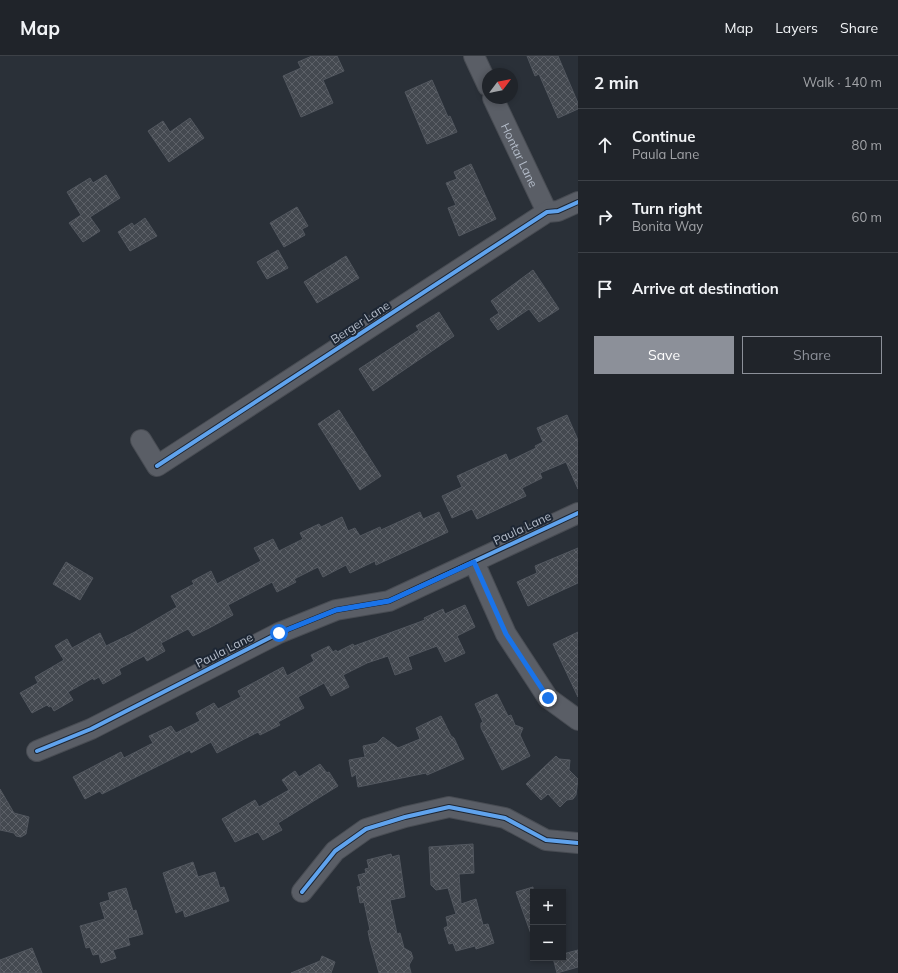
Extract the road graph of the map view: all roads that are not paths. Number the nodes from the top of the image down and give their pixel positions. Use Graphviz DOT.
graph roads {
  1 [pos="474,56"];
  2 [pos="482,73"];
  3 [pos="496,104"];
  4 [pos="578,202"];
  5 [pos="547,212"];
  6 [pos="141,440"];
  7 [pos="578,513"];
  8 [pos="474,562"];
  9 [pos="578,720"];
  10 [pos="36,752"];
  11 [pos="578,843"];
  12 [pos="302,892"];
  1 -- 2 [label="street"];
  3 -- 5 [label="street, Hontar Lane"];
  4 -- 5 [label="street, Berger Lane"];
  5 -- 6 [label="street, Berger Lane"];
  7 -- 8 [label="street, Paula Lane"];
  8 -- 9 [label="street"];
  8 -- 10 [label="street, Paula Lane"];
  11 -- 12 [label="street"];
}
